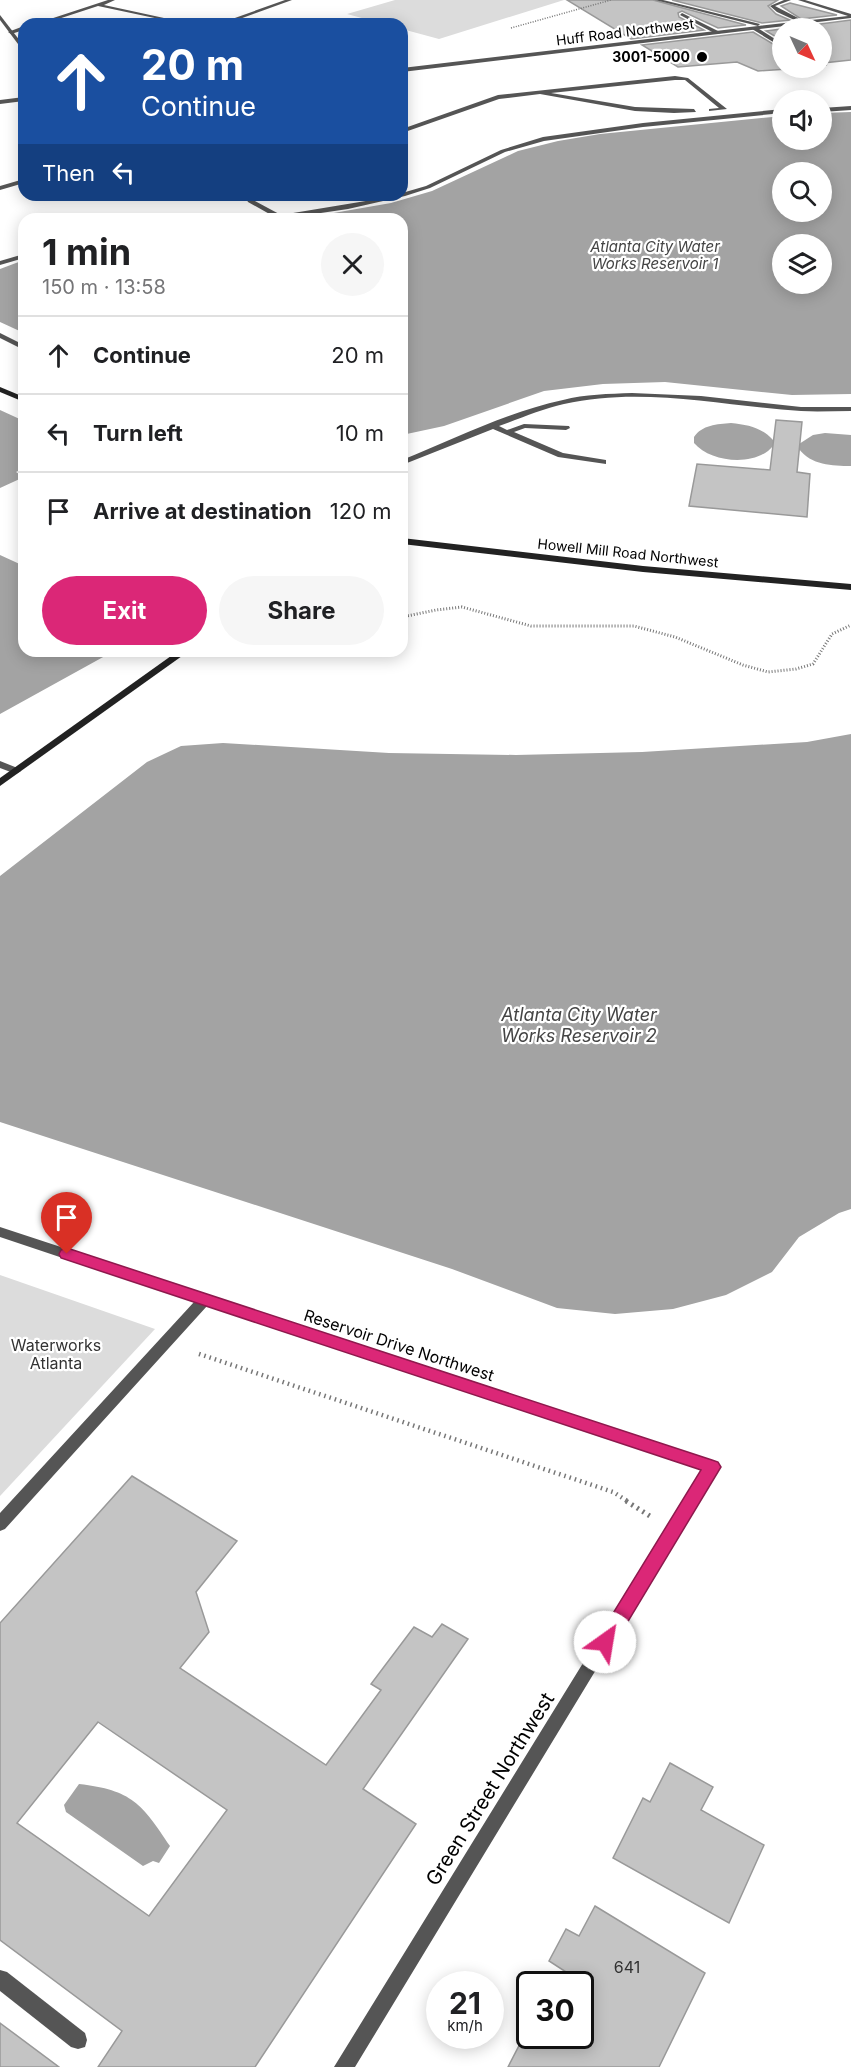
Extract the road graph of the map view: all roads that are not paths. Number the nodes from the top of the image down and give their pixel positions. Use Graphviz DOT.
graph roads {
  1 [pos="113,0"];
  2 [pos="290,0"];
  3 [pos="657,0"];
  4 [pos="789,0"];
  5 [pos="800,0"];
  6 [pos="97,5"];
  7 [pos="682,14"];
  8 [pos="0,16"];
  9 [pos="851,16"];
  10 [pos="57,18"];
  11 [pos="159,18"];
  12 [pos="238,18"];
  13 [pos="794,18"];
  14 [pos="832,18"];
  15 [pos="772,26"];
  16 [pos="762,27"];
  17 [pos="754,28"];
  18 [pos="18,30"];
  19 [pos="11,32"];
  20 [pos="718,33"];
  21 [pos="772,39"];
  22 [pos="18,42"];
  23 [pos="408,69"];
  24 [pos="537,92"];
  25 [pos="18,100"];
  26 [pos="0,102"];
  27 [pos="851,108"];
  28 [pos="832,109"];
  29 [pos="772,112"];
  30 [pos="408,129"];
  31 [pos="18,183"];
  32 [pos="0,188"];
  33 [pos="408,193"];
  34 [pos="250,201"];
  35 [pos="376,201"];
  36 [pos="272,213"];
  37 [pos="307,213"];
  38 [pos="18,258"];
  39 [pos="1,262"];
  40 [pos="0,335"];
  41 [pos="18,345"];
  42 [pos="0,389"];
  43 [pos="18,397"];
  44 [pos="851,409"];
  45 [pos="492,426"];
  46 [pos="566,428"];
  47 [pos="508,432"];
  48 [pos="435,450"];
  49 [pos="447,454"];
  50 [pos="408,461"];
  51 [pos="603,462"];
  52 [pos="408,542"];
  53 [pos="851,587"];
  54 [pos="176,657"];
  55 [pos="0,764"];
  56 [pos="16,771"];
  57 [pos="0,783"];
  58 [pos="0,1232"];
  59 [pos="205,1299"];
  60 [pos="0,1524"];
  61 [pos="672,1533"];
  62 [pos="0,1979"];
  63 [pos="78,2040"];
  64 [pos="344,2067"];
  1 -- 6 [label="street"];
  2 -- 12 [label="street"];
  3 -- 16 [label="street"];
  4 -- 13 [label="street"];
  5 -- 9 [label="street"];
  6 -- 10 [label="street"];
  6 -- 11 [label="street"];
  7 -- 20 [label="street"];
  8 -- 19 [label="street"];
  9 -- 14 [label="street, Huff Road Northwest"];
  15 -- 16 [label="street, Huff Road Northwest"];
  16 -- 17 [label="street, Huff Road Northwest"];
  17 -- 20 [label="street, Huff Road Northwest"];
  17 -- 21 [label="street"];
  18 -- 19 [label="street"];
  19 -- 22 [label="street"];
  20 -- 23 [label="street, Huff Road Northwest"];
  24 -- 24 [label="street"];
  24 -- 30 [label="street"];
  25 -- 26 [label="street"];
  27 -- 28 [label="street"];
  29 -- 33 [label="street"];
  31 -- 32 [label="street"];
  34 -- 36 [label="street"];
  35 -- 37 [label="street"];
  38 -- 39 [label="street"];
  40 -- 41 [label="street"];
  42 -- 43 [label="main road"];
  44 -- 45 [label="street"];
  45 -- 47 [label="street"];
  45 -- 48 [label="street"];
  46 -- 47 [label="street"];
  47 -- 51 [label="street"];
  48 -- 49 [label="street"];
  48 -- 50 [label="street"];
  52 -- 53 [label="main road, Howell Mill Road Northwest"];
  54 -- 56 [label="main road"];
  55 -- 56 [label="street"];
  56 -- 57 [label="main road"];
  58 -- 59 [label="street, Reservoir Drive Northwest"];
  59 -- 60 [label="street"];
  59 -- 61 [label="street, Reservoir Drive Northwest"];
  61 -- 64 [label="street, Green Street Northwest"];
  62 -- 63 [label="street"];
}
